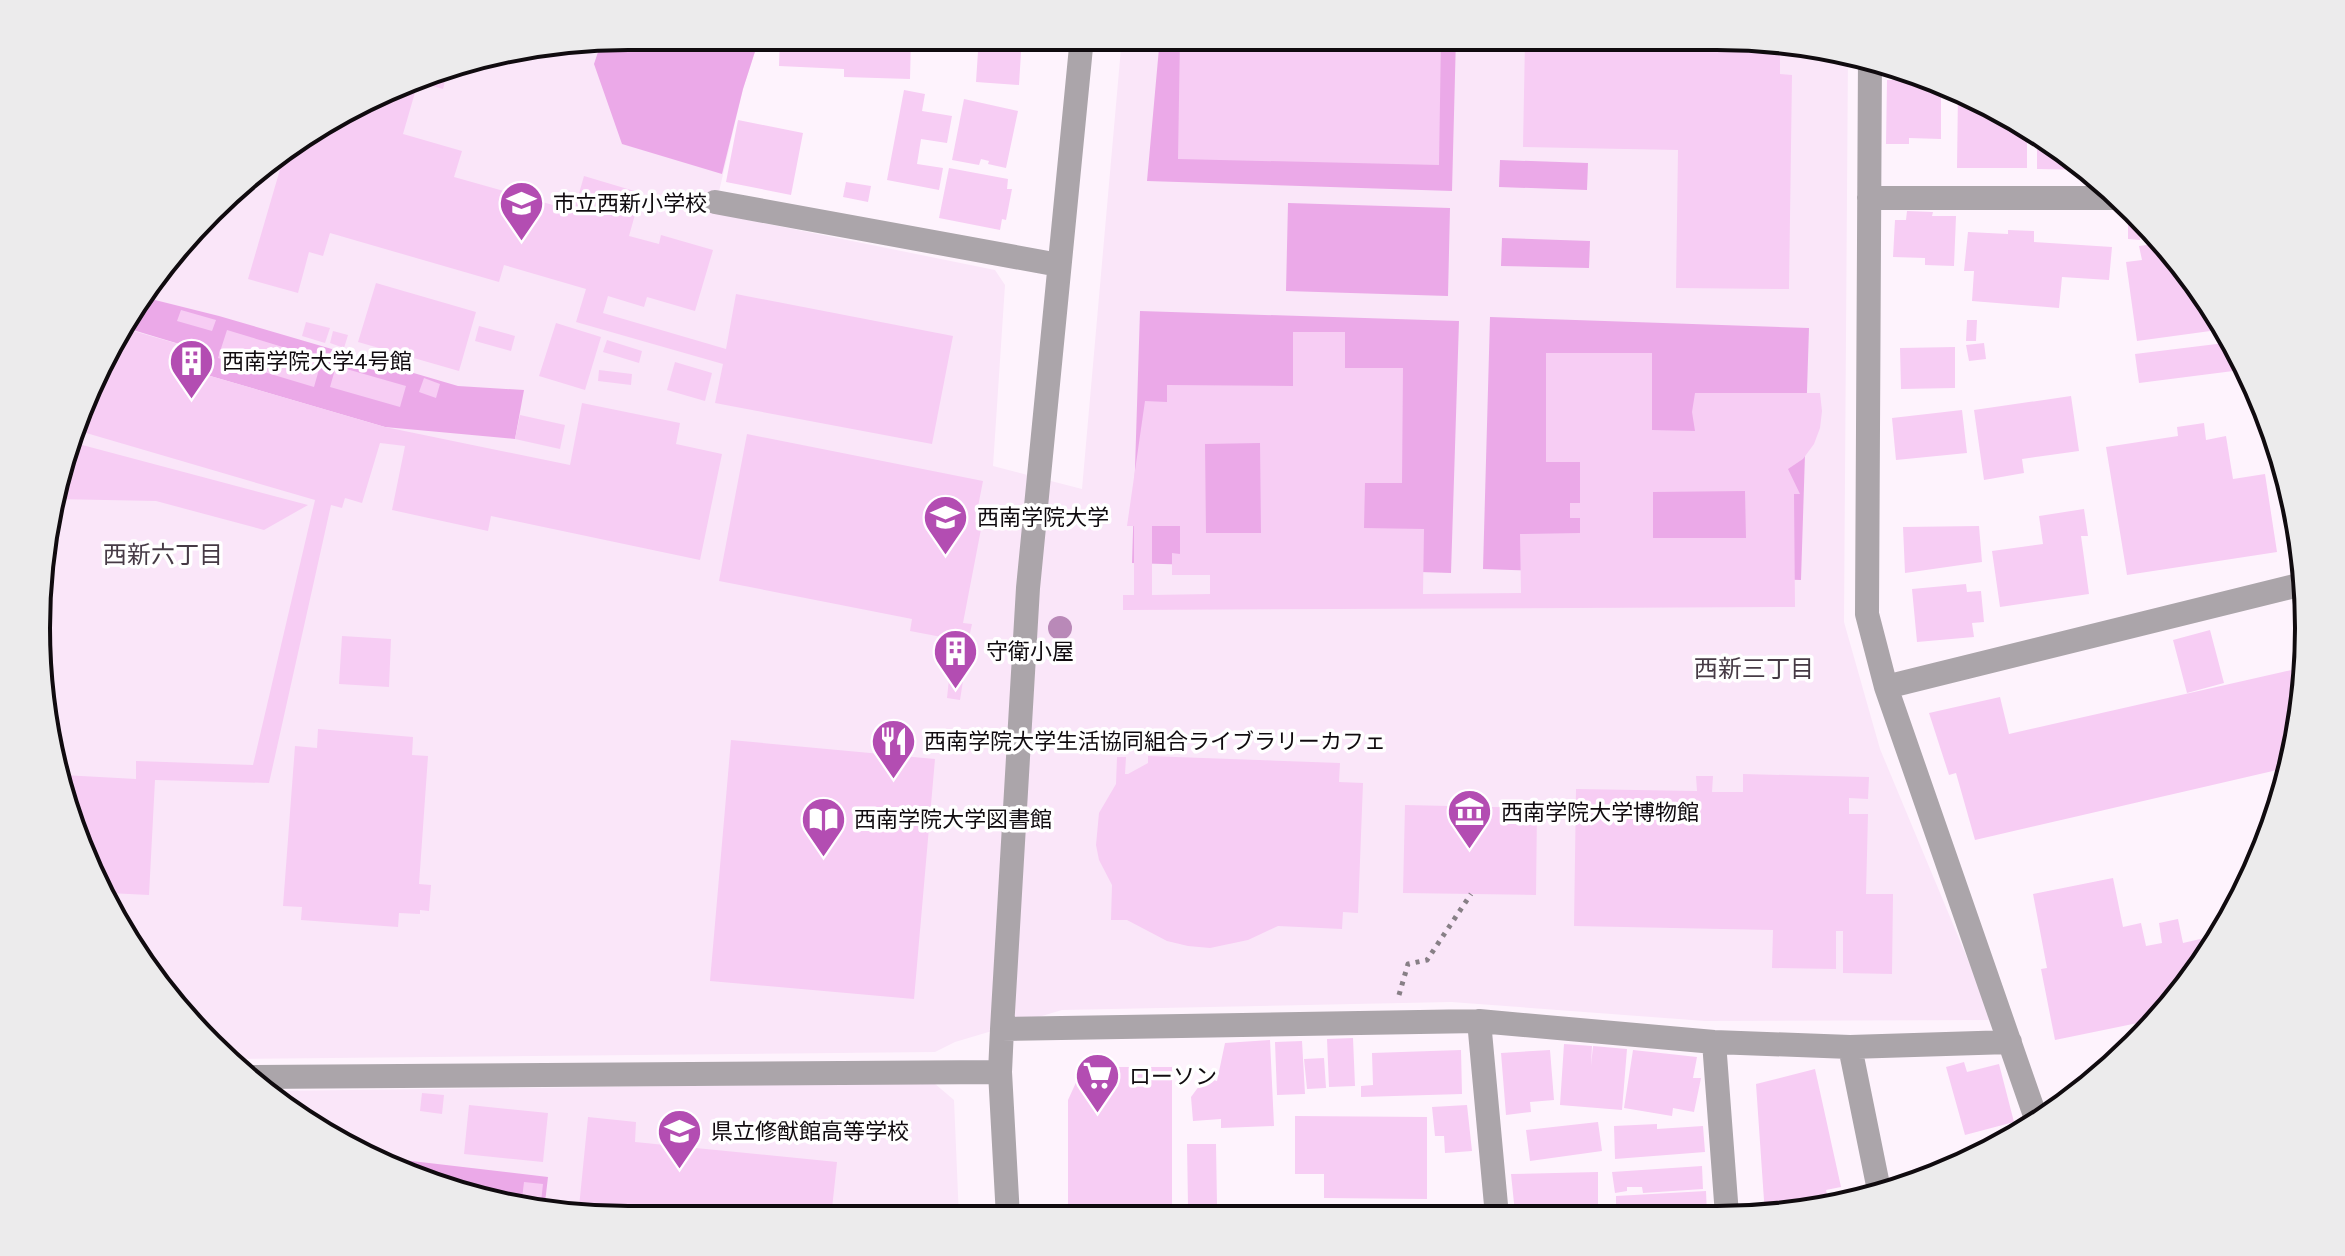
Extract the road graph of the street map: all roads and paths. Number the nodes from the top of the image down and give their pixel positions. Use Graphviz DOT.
graph roads {
  1 [pos="1081,50"];
  2 [pos="1870,71"];
  3 [pos="2102,197"];
  4 [pos="1869,198"];
  5 [pos="715,202"];
  6 [pos="1059,265"];
  7 [pos="2294,586"];
  8 [pos="1886,687"];
  9 [pos="1471,894"];
  10 [pos="1479,1021"];
  11 [pos="1399,1022"];
  12 [pos="1002,1029"];
  13 [pos="1714,1042"];
  14 [pos="2010,1042"];
  15 [pos="1850,1047"];
  16 [pos="1000,1072"];
  17 [pos="264,1077"];
  18 [pos="2034,1112"];
  19 [pos="1878,1183"];
  20 [pos="1007,1206"];
  21 [pos="1496,1206"];
  22 [pos="1726,1206"];
  1 -- 6 [label="street"];
  2 -- 4 [label="street"];
  3 -- 4 [label="street"];
  4 -- 8 [label="street"];
  5 -- 6 [label="street"];
  6 -- 12 [label="street"];
  7 -- 8 [label="street"];
  8 -- 14 [label="street"];
  9 -- 11 [label="path"];
  10 -- 11 [label="street"];
  10 -- 13 [label="street"];
  10 -- 21 [label="street"];
  11 -- 12 [label="street"];
  12 -- 16 [label="street"];
  13 -- 15 [label="street"];
  13 -- 22 [label="street"];
  14 -- 15 [label="street"];
  14 -- 18 [label="street"];
  15 -- 19 [label="street"];
  16 -- 17 [label="street"];
  16 -- 20 [label="street"];
}
